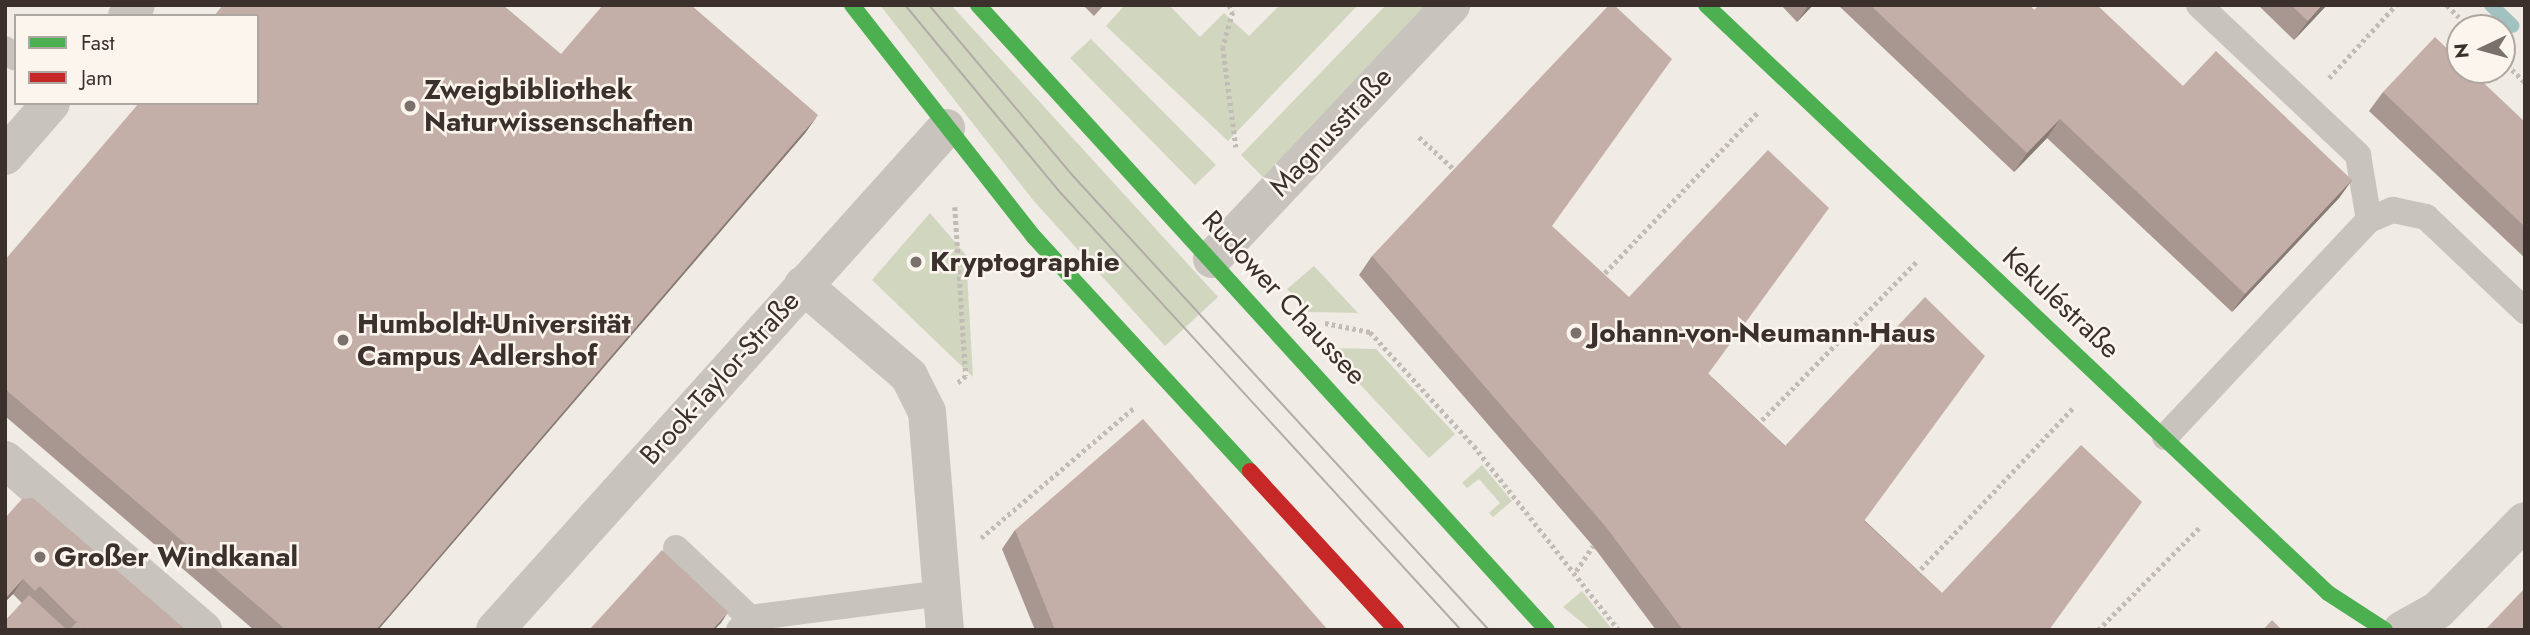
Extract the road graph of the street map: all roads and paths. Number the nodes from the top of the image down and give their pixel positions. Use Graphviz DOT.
graph roads {
  1 [pos="852,5"];
  2 [pos="978,5"];
  3 [pos="1228,5"];
  4 [pos="1451,5"];
  5 [pos="1706,5"];
  6 [pos="2199,5"];
  7 [pos="2396,5"];
  8 [pos="2307,101"];
  9 [pos="49,105"];
  10 [pos="1762,107"];
  11 [pos="946,128"];
  12 [pos="1419,137"];
  13 [pos="1236,147"];
  14 [pos="5,156"];
  15 [pos="1457,172"];
  16 [pos="956,199"];
  17 [pos="2369,220"];
  18 [pos="1921,258"];
  19 [pos="1212,259"];
  20 [pos="1596,283"];
  21 [pos="803,285"];
  22 [pos="2525,311"];
  23 [pos="1310,320"];
  24 [pos="2077,404"];
  25 [pos="1134,408"];
  26 [pos="927,412"];
  27 [pos="1752,429"];
  28 [pos="2165,437"];
  29 [pos="5,460"];
  30 [pos="2525,521"];
  31 [pos="2204,524"];
  32 [pos="1593,546"];
  33 [pos="676,548"];
  34 [pos="1576,571"];
  35 [pos="1911,579"];
  36 [pos="942,598"];
  37 [pos="745,624"];
  38 [pos="203,630"];
  39 [pos="495,630"];
  40 [pos="1396,630"];
  41 [pos="1547,630"];
  42 [pos="1619,630"];
  43 [pos="2098,630"];
  44 [pos="2385,630"];
  45 [pos="2402,630"];
  1 -- 11 [label="main road"];
  2 -- 19 [label="main road, Rudower Chaussee"];
  3 -- 13 [label="path"];
  4 -- 19 [label="street, Magnusstraße"];
  5 -- 28 [label="main road, Kekuléstraße"];
  6 -- 8 [label="lane"];
  7 -- 8 [label="path"];
  8 -- 17 [label="lane"];
  9 -- 14 [label="street"];
  10 -- 20 [label="path"];
  11 -- 21 [label="street, Brook-Taylor-Straße"];
  11 -- 40 [label="main road"];
  12 -- 15 [label="path"];
  16 -- 26 [label="path"];
  17 -- 22 [label="lane"];
  17 -- 28 [label="lane"];
  18 -- 27 [label="path"];
  19 -- 41 [label="main road, Rudower Chaussee"];
  21 -- 26 [label="street"];
  21 -- 39 [label="street, Brook-Taylor-Straße"];
  23 -- 34 [label="path"];
  24 -- 35 [label="path"];
  25 -- 36 [label="path"];
  26 -- 36 [label="street"];
  28 -- 44 [label="main road, Kekuléstraße"];
  29 -- 38 [label="street"];
  30 -- 45 [label="street"];
  31 -- 43 [label="path"];
  32 -- 34 [label="path"];
  33 -- 37 [label="lane"];
  34 -- 42 [label="path"];
  36 -- 37 [label="lane"];
}
